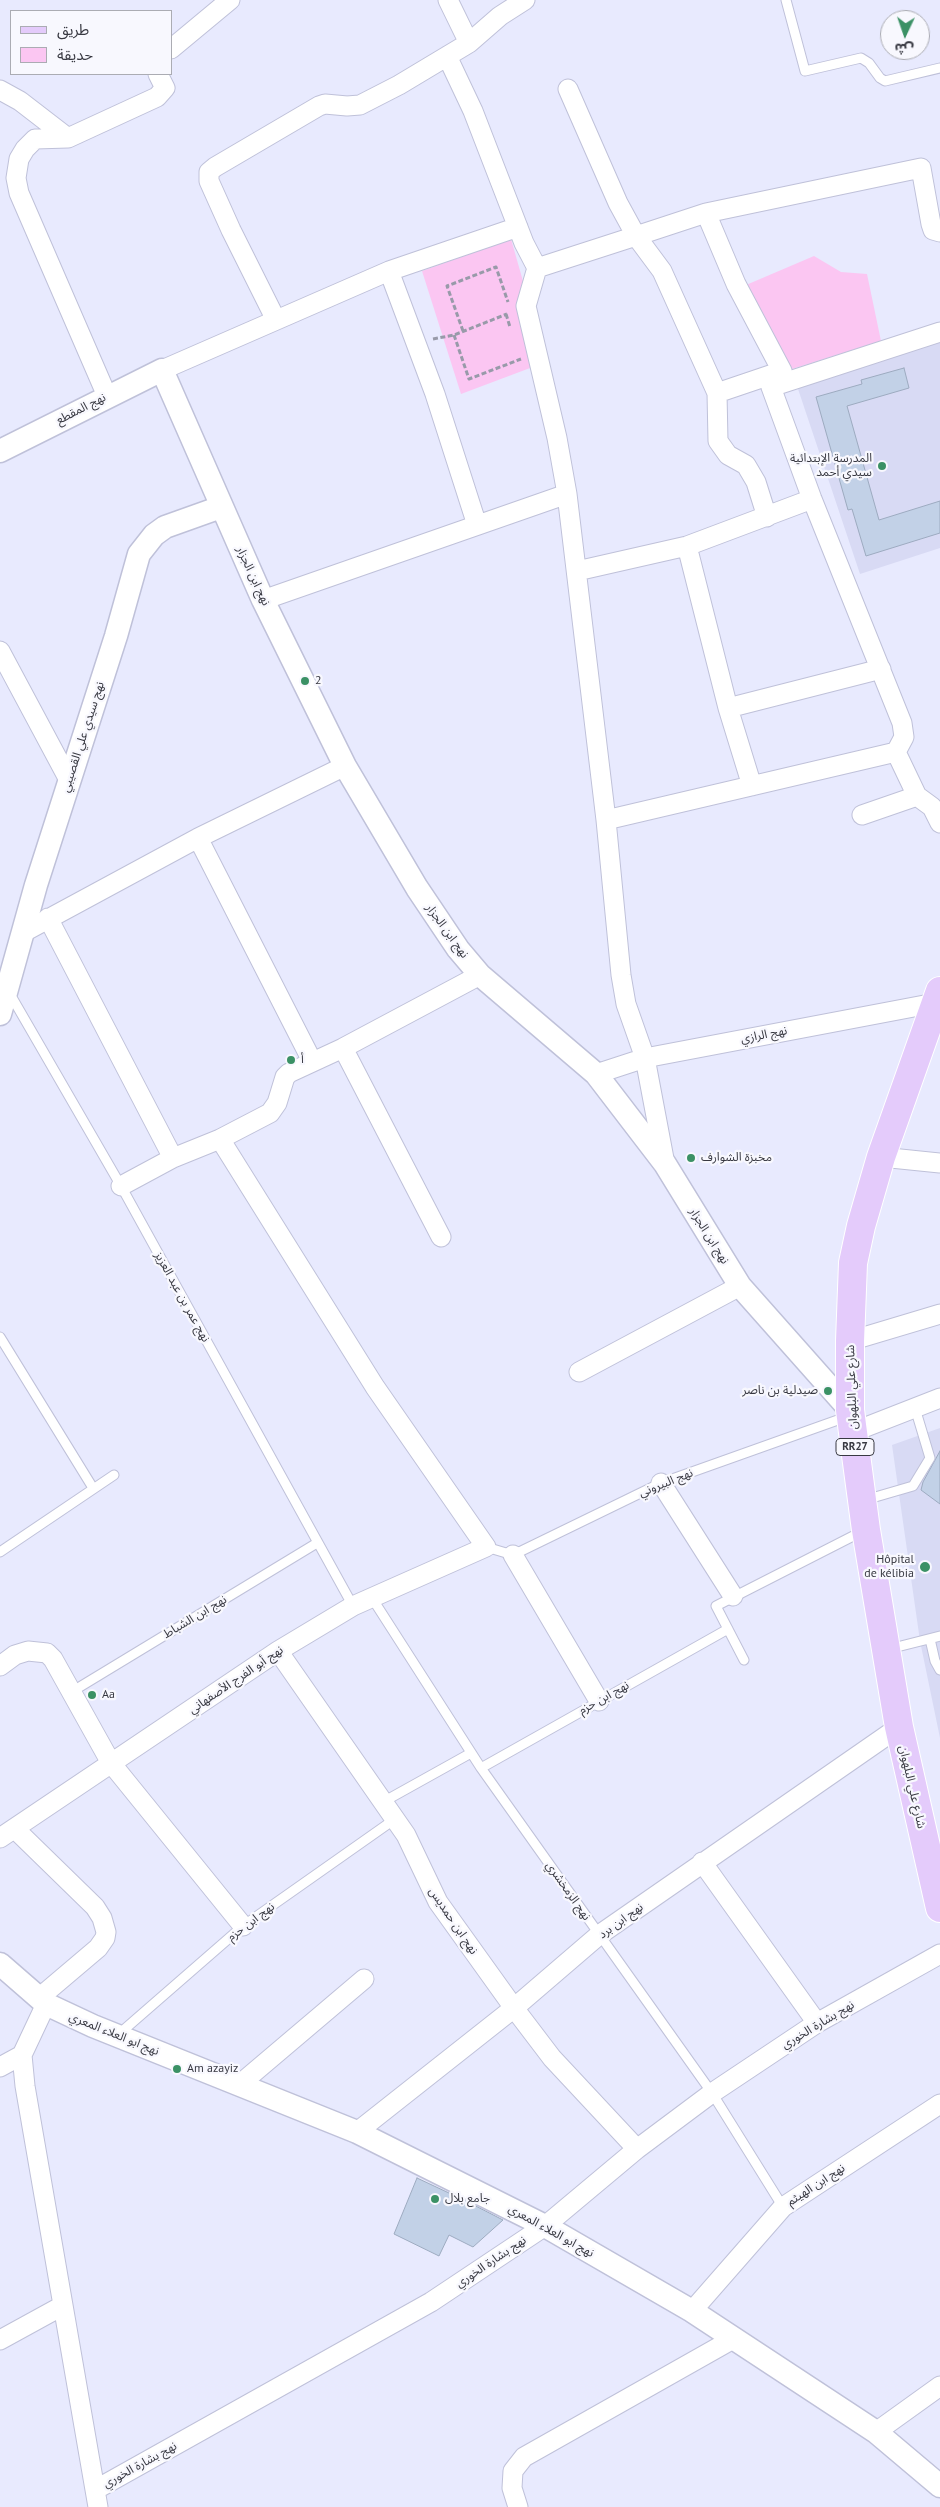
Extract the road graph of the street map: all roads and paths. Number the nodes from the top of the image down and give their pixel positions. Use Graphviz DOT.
graph roads {
  1 [pos="230,0"];
  2 [pos="448,0"];
  3 [pos="524,0"];
  4 [pos="786,0"];
  5 [pos="469,43"];
  6 [pos="172,48"];
  7 [pos="447,56"];
  8 [pos="940,68"];
  9 [pos="158,75"];
  10 [pos="568,89"];
  11 [pos="0,90"];
  12 [pos="68,138"];
  13 [pos="8,181"];
  14 [pos="706,213"];
  15 [pos="518,227"];
  16 [pos="940,232"];
  17 [pos="636,236"];
  18 [pos="537,268"];
  19 [pos="390,271"];
  20 [pos="519,309"];
  21 [pos="506,314"];
  22 [pos="276,320"];
  23 [pos="463,331"];
  24 [pos="512,332"];
  25 [pos="940,332"];
  26 [pos="454,335"];
  27 [pos="415,342"];
  28 [pos="518,350"];
  29 [pos="162,370"];
  30 [pos="782,371"];
  31 [pos="771,387"];
  32 [pos="717,393"];
  33 [pos="107,396"];
  34 [pos="0,451"];
  35 [pos="567,494"];
  36 [pos="812,498"];
  37 [pos="221,507"];
  38 [pos="767,517"];
  39 [pos="477,525"];
  40 [pos="687,546"];
  41 [pos="577,571"];
  42 [pos="263,600"];
  43 [pos="0,651"];
  44 [pos="881,670"];
  45 [pos="728,708"];
  46 [pos="896,752"];
  47 [pos="345,766"];
  48 [pos="69,780"];
  49 [pos="752,786"];
  50 [pos="916,796"];
  51 [pos="862,815"];
  52 [pos="606,820"];
  53 [pos="940,823"];
  54 [pos="198,838"];
  55 [pos="48,918"];
  56 [pos="24,932"];
  57 [pos="480,975"];
  58 [pos="3,983"];
  59 [pos="937,997"];
  60 [pos="0,1014"];
  61 [pos="343,1048"];
  62 [pos="645,1058"];
  63 [pos="312,1061"];
  64 [pos="596,1074"];
  65 [pos="220,1139"];
  66 [pos="881,1157"];
  67 [pos="173,1158"];
  68 [pos="940,1163"];
  69 [pos="665,1164"];
  70 [pos="121,1186"];
  71 [pos="441,1237"];
  72 [pos="740,1286"];
  73 [pos="940,1314"];
  74 [pos="0,1337"];
  75 [pos="850,1341"];
  76 [pos="579,1372"];
  77 [pos="940,1398"];
  78 [pos="915,1408"];
  79 [pos="851,1419"];
  80 [pos="114,1475"];
  81 [pos="661,1483"];
  82 [pos="92,1488"];
  83 [pos="862,1500"];
  84 [pos="866,1530"];
  85 [pos="317,1543"];
  86 [pos="486,1547"];
  87 [pos="0,1552"];
  88 [pos="513,1555"];
  89 [pos="733,1596"];
  90 [pos="372,1598"];
  91 [pos="352,1606"];
  92 [pos="728,1629"];
  93 [pos="940,1636"];
  94 [pos="930,1639"];
  95 [pos="885,1650"];
  96 [pos="278,1651"];
  97 [pos="744,1660"];
  98 [pos="0,1666"];
  99 [pos="940,1670"];
  100 [pos="73,1692"];
  101 [pos="599,1701"];
  102 [pos="899,1727"];
  103 [pos="471,1753"];
  104 [pos="111,1763"];
  105 [pos="481,1768"];
  106 [pos="383,1802"];
  107 [pos="395,1820"];
  108 [pos="7,1833"];
  109 [pos="935,1860"];
  110 [pos="702,1862"];
  111 [pos="940,1908"];
  112 [pos="243,1926"];
  113 [pos="600,1935"];
  114 [pos="940,1954"];
  115 [pos="0,1964"];
  116 [pos="364,1979"];
  117 [pos="42,2001"];
  118 [pos="514,2008"];
  119 [pos="817,2023"];
  120 [pos="117,2035"];
  121 [pos="22,2055"];
  122 [pos="0,2067"];
  123 [pos="239,2085"];
  124 [pos="712,2093"];
  125 [pos="940,2104"];
  126 [pos="356,2132"];
  127 [pos="637,2149"];
  128 [pos="783,2207"];
  129 [pos="545,2226"];
  130 [pos="62,2306"];
  131 [pos="692,2311"];
  132 [pos="734,2339"];
  133 [pos="0,2340"];
  134 [pos="940,2386"];
  135 [pos="876,2432"];
  136 [pos="940,2486"];
  137 [pos="97,2498"];
  138 [pos="518,2507"];
  1 -- 6 [label="street"];
  2 -- 5 [label="street"];
  3 -- 5 [label="street"];
  4 -- 8 [label="lane"];
  5 -- 7 [label="street"];
  7 -- 15 [label="street"];
  7 -- 22 [label="street"];
  9 -- 12 [label="street"];
  10 -- 17 [label="street"];
  11 -- 12 [label="street"];
  12 -- 13 [label="street"];
  13 -- 33 [label="street"];
  14 -- 16 [label="street"];
  14 -- 17 [label="street"];
  14 -- 30 [label="street"];
  15 -- 18 [label="street"];
  15 -- 19 [label="street"];
  17 -- 18 [label="street"];
  17 -- 32 [label="street"];
  18 -- 20 [label="street"];
  19 -- 22 [label="street"];
  19 -- 27 [label="street"];
  20 -- 21 [label="path"];
  20 -- 23 [label="path"];
  20 -- 35 [label="street"];
  21 -- 23 [label="path"];
  21 -- 24 [label="path"];
  22 -- 29 [label="street"];
  23 -- 26 [label="path"];
  25 -- 31 [label="street"];
  26 -- 27 [label="path"];
  26 -- 28 [label="path"];
  27 -- 39 [label="street"];
  29 -- 33 [label="street, نهج المقطع"];
  29 -- 37 [label="street, نهج ابن الجزار"];
  30 -- 31 [label="street"];
  30 -- 32 [label="street"];
  31 -- 36 [label="street"];
  32 -- 38 [label="street"];
  33 -- 34 [label="street, نهج المقطع"];
  35 -- 39 [label="street"];
  35 -- 41 [label="street"];
  36 -- 38 [label="street"];
  36 -- 44 [label="street"];
  37 -- 42 [label="street, نهج ابن الجزار"];
  37 -- 48 [label="street, نهج سيدي علي القصيبي"];
  38 -- 40 [label="street"];
  39 -- 42 [label="street"];
  40 -- 41 [label="street"];
  40 -- 45 [label="street"];
  41 -- 52 [label="street"];
  42 -- 47 [label="street, نهج ابن الجزار"];
  43 -- 48 [label="street"];
  44 -- 45 [label="street"];
  44 -- 46 [label="street"];
  45 -- 49 [label="street"];
  46 -- 49 [label="street"];
  46 -- 50 [label="street"];
  47 -- 54 [label="street"];
  47 -- 57 [label="street, نهج ابن الجزار"];
  48 -- 56 [label="street, نهج سيدي علي القصيبي"];
  49 -- 52 [label="street"];
  50 -- 51 [label="street"];
  50 -- 53 [label="street"];
  52 -- 62 [label="street"];
  54 -- 55 [label="street"];
  54 -- 63 [label="street"];
  55 -- 56 [label="street"];
  55 -- 67 [label="street"];
  56 -- 58 [label="street, نهج سيدي علي القصيبي"];
  57 -- 61 [label="street"];
  57 -- 64 [label="street, نهج ابن الجزار"];
  58 -- 60 [label="street, نهج سيدي علي القصيبي"];
  58 -- 70 [label="lane, نهج عمر بن عبد العزيز"];
  59 -- 62 [label="street, نهج الرازي"];
  59 -- 66 [label="main road, شارع علي البلهوان / RR27"];
  61 -- 63 [label="street"];
  61 -- 71 [label="street"];
  62 -- 64 [label="street, نهج الرازي"];
  62 -- 69 [label="street"];
  63 -- 65 [label="street"];
  64 -- 69 [label="street, نهج ابن الجزار"];
  65 -- 67 [label="street"];
  65 -- 86 [label="street"];
  66 -- 68 [label="street"];
  66 -- 75 [label="main road, شارع علي البلهوان / RR27"];
  67 -- 70 [label="street"];
  69 -- 72 [label="street, نهج ابن الجزار"];
  70 -- 85 [label="lane, نهج عمر بن عبد العزيز"];
  72 -- 76 [label="street"];
  72 -- 79 [label="street, نهج ابن الجزار"];
  73 -- 75 [label="street"];
  74 -- 82 [label="lane"];
  75 -- 79 [label="main road, شارع علي البلهوان / RR27"];
  77 -- 78 [label="street"];
  78 -- 79 [label="street"];
  78 -- 83 [label="lane"];
  79 -- 81 [label="lane, نهج البيروني"];
  79 -- 83 [label="main road, شارع علي البلهوان / RR27"];
  80 -- 82 [label="lane"];
  81 -- 88 [label="lane, نهج البيروني"];
  81 -- 89 [label="street"];
  82 -- 87 [label="lane"];
  83 -- 84 [label="main road, شارع علي البلهوان / RR27"];
  84 -- 89 [label="lane"];
  84 -- 95 [label="main road, شارع علي البلهوان / RR27"];
  85 -- 91 [label="lane, نهج عمر بن عبد العزيز"];
  85 -- 100 [label="lane, نهج ابن الشباط"];
  86 -- 88 [label="lane"];
  86 -- 90 [label="street, نهج أبو الفرج الأصفهاني"];
  88 -- 101 [label="street"];
  89 -- 92 [label="lane"];
  90 -- 91 [label="street, نهج أبو الفرج الأصفهاني"];
  90 -- 103 [label="lane, نهج الزمخشري"];
  91 -- 96 [label="street, نهج أبو الفرج الأصفهاني"];
  92 -- 97 [label="lane"];
  92 -- 101 [label="lane, نهج ابن حزم"];
  93 -- 94 [label="lane"];
  94 -- 95 [label="lane"];
  94 -- 99 [label="lane"];
  95 -- 102 [label="main road, شارع علي البلهوان / RR27"];
  96 -- 104 [label="street, نهج أبو الفرج الأصفهاني"];
  96 -- 106 [label="street, نهج ابن حمديس"];
  98 -- 100 [label="street"];
  100 -- 104 [label="street"];
  101 -- 105 [label="lane, نهج ابن حزم"];
  102 -- 109 [label="main road, شارع علي البلهوان / RR27"];
  102 -- 110 [label="street, نهج ابن برد"];
  103 -- 105 [label="lane, نهج الزمخشري"];
  103 -- 106 [label="lane"];
  104 -- 108 [label="street, نهج أبو الفرج الأصفهاني"];
  104 -- 112 [label="street"];
  105 -- 113 [label="lane, نهج الزمخشري"];
  106 -- 107 [label="street, نهج ابن حمديس"];
  107 -- 112 [label="lane, نهج ابن حزم"];
  107 -- 118 [label="street, نهج ابن حمديس"];
  108 -- 117 [label="street"];
  109 -- 111 [label="main road, شارع علي البلهوان / RR27"];
  110 -- 113 [label="street, نهج ابن برد"];
  110 -- 119 [label="street"];
  112 -- 120 [label="lane, نهج ابن حزم"];
  113 -- 118 [label="street, نهج ابن برد"];
  113 -- 124 [label="lane, نهج الزمخشري"];
  114 -- 119 [label="street, نهج بشارة الخوري"];
  115 -- 117 [label="street, نهج ابو العلاء المعري"];
  116 -- 123 [label="street"];
  117 -- 120 [label="street, نهج ابو العلاء المعري"];
  117 -- 121 [label="street"];
  118 -- 126 [label="street, نهج ابن برد"];
  118 -- 127 [label="street, نهج ابن حمديس"];
  119 -- 124 [label="street, نهج بشارة الخوري"];
  120 -- 123 [label="street, نهج ابو العلاء المعري"];
  121 -- 122 [label="street"];
  121 -- 130 [label="street"];
  123 -- 126 [label="street, نهج ابو العلاء المعري"];
  124 -- 127 [label="street, نهج بشارة الخوري"];
  124 -- 128 [label="lane, نهج الزمخشري"];
  125 -- 128 [label="street, نهج ابن الهيثم"];
  126 -- 129 [label="street, نهج ابو العلاء المعري"];
  127 -- 129 [label="street, نهج بشارة الخوري"];
  128 -- 131 [label="street, نهج ابن الهيثم"];
  129 -- 131 [label="street, نهج ابو العلاء المعري"];
  129 -- 137 [label="street, نهج بشارة الخوري"];
  130 -- 133 [label="street"];
  130 -- 137 [label="street"];
  131 -- 132 [label="street, نهج ابو العلاء المعري"];
  132 -- 135 [label="street, نهج ابو العلاء المعري"];
  132 -- 138 [label="street"];
  134 -- 135 [label="street"];
  135 -- 136 [label="street, نهج ابو العلاء المعري"];
}
